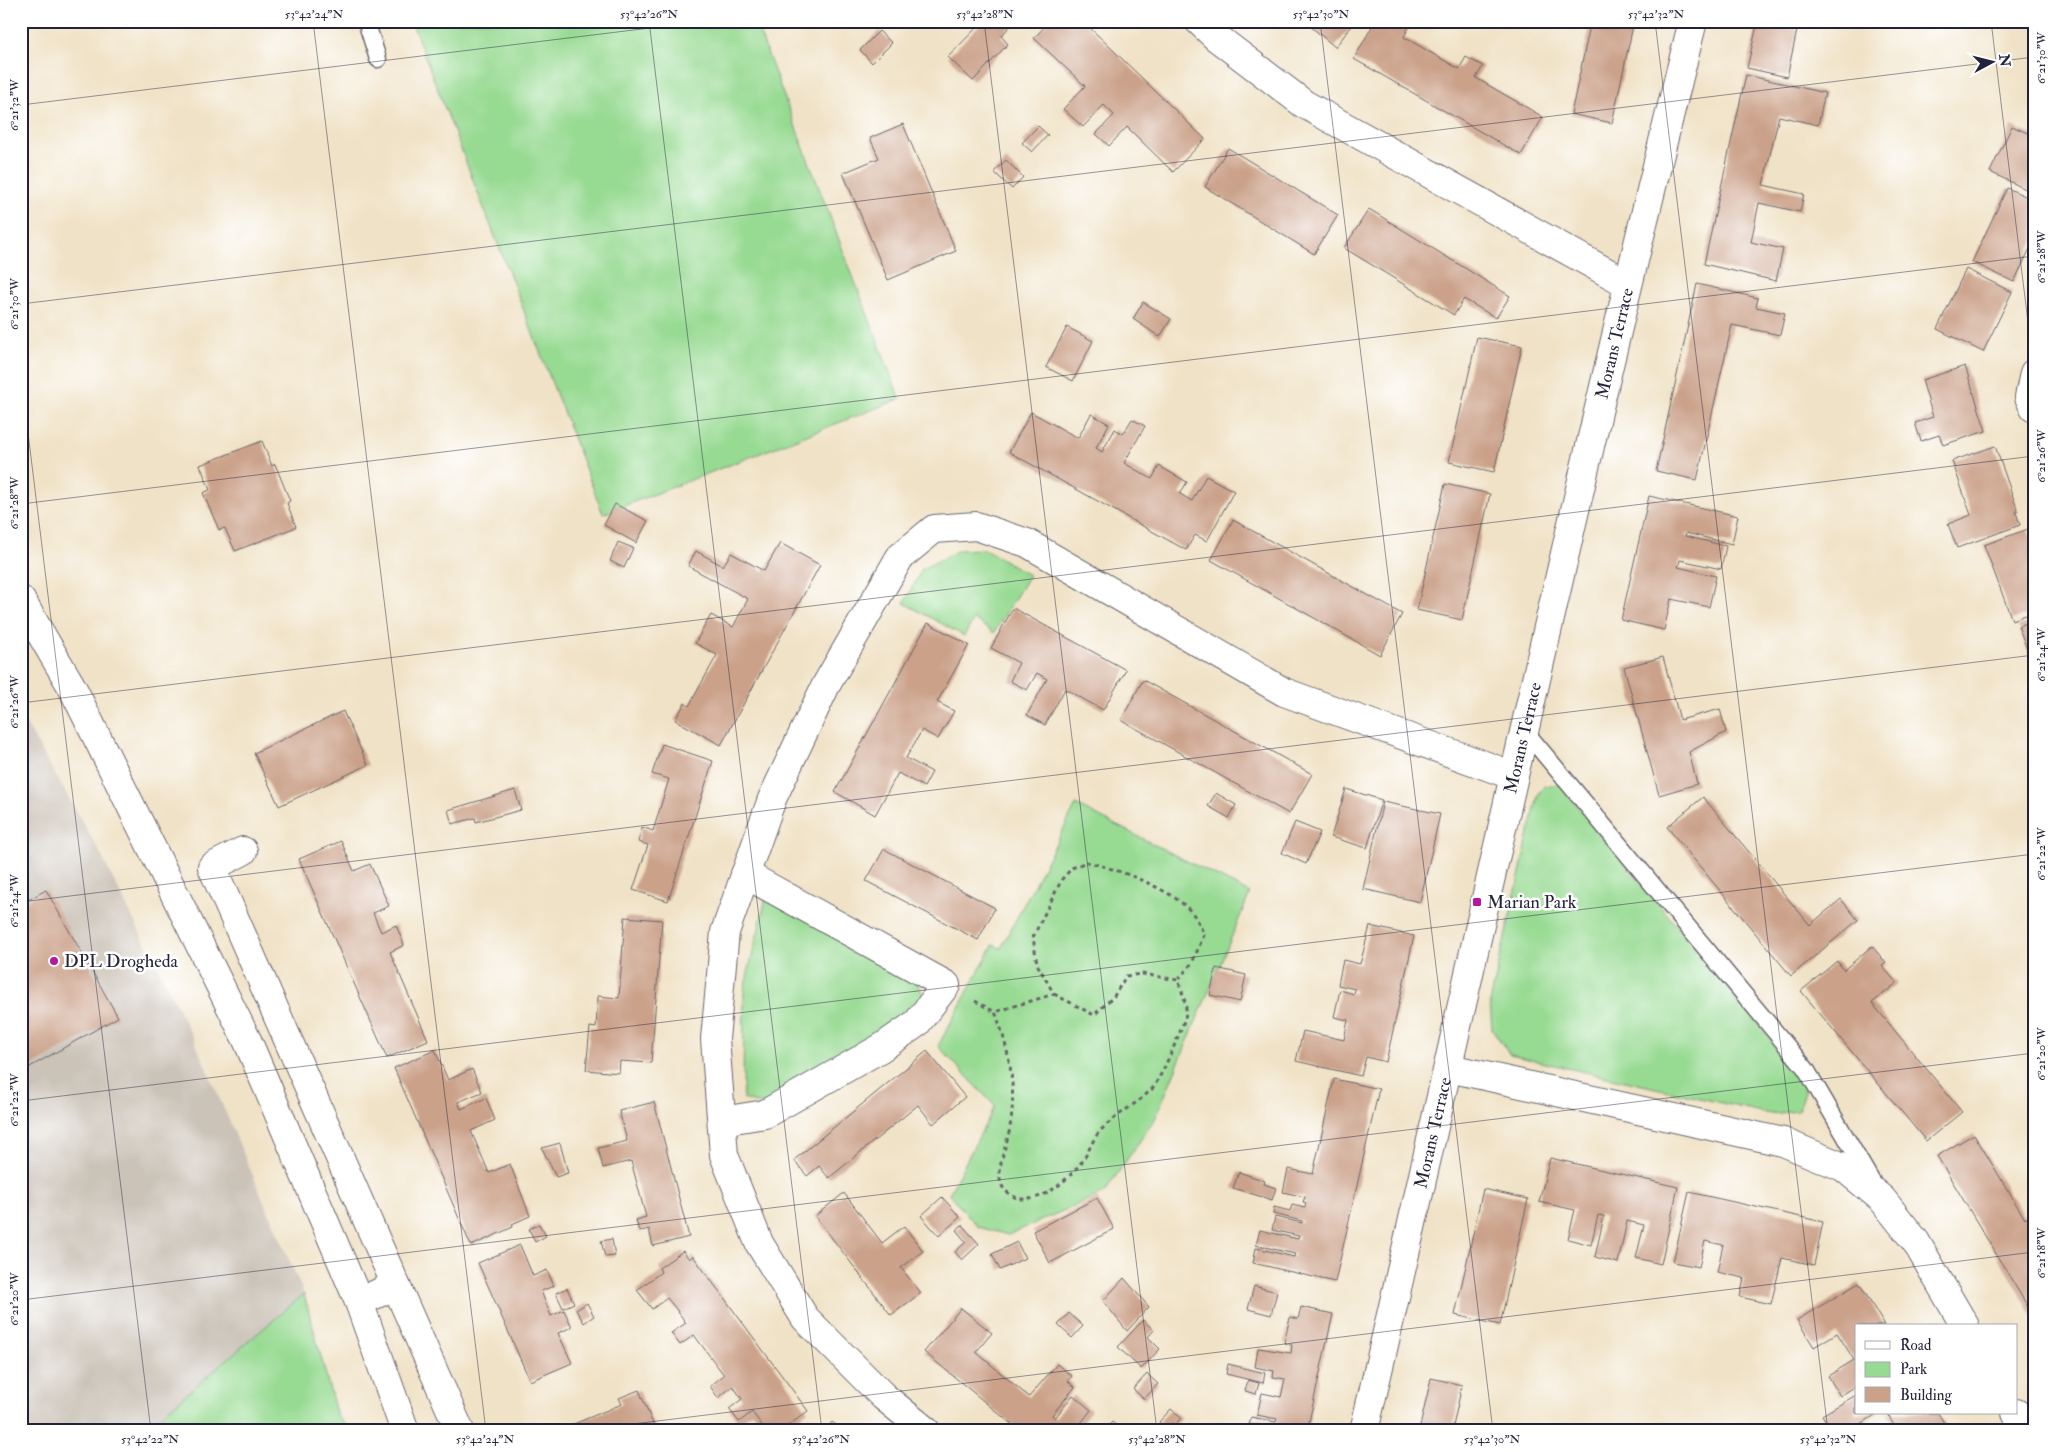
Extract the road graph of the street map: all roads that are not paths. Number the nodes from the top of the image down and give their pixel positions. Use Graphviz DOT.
graph roads {
  1 [pos="366,21"];
  2 [pos="1200,21"];
  3 [pos="1690,34"];
  4 [pos="378,59"];
  5 [pos="1628,284"];
  6 [pos="2034,374"];
  7 [pos="2034,408"];
  8 [pos="21,600"];
  9 [pos="1524,731"];
  10 [pos="1514,776"];
  11 [pos="243,851"];
  12 [pos="746,874"];
  13 [pos="1449,1068"];
  14 [pos="722,1121"];
  15 [pos="1882,1199"];
  16 [pos="396,1285"];
  17 [pos="359,1302"];
  18 [pos="1964,1324"];
  19 [pos="2017,1414"];
  20 [pos="405,1431"];
  21 [pos="460,1431"];
  22 [pos="926,1431"];
  23 [pos="1364,1431"];
  24 [pos="2026,1431"];
  1 -- 4 [label="lane"];
  2 -- 5 [label="street"];
  3 -- 5 [label="street, Morans Terrace"];
  5 -- 9 [label="street, Morans Terrace"];
  6 -- 7 [label="street"];
  8 -- 17 [label="street"];
  9 -- 10 [label="street, Morans Terrace"];
  9 -- 15 [label="lane"];
  10 -- 12 [label="street"];
  10 -- 13 [label="street, Morans Terrace"];
  11 -- 16 [label="street"];
  12 -- 14 [label="street"];
  12 -- 14 [label="street"];
  13 -- 15 [label="street"];
  13 -- 23 [label="street, Morans Terrace"];
  14 -- 22 [label="street"];
  15 -- 18 [label="street"];
  16 -- 17 [label="street"];
  16 -- 21 [label="street"];
  17 -- 20 [label="street"];
  19 -- 24 [label="street"];
}
